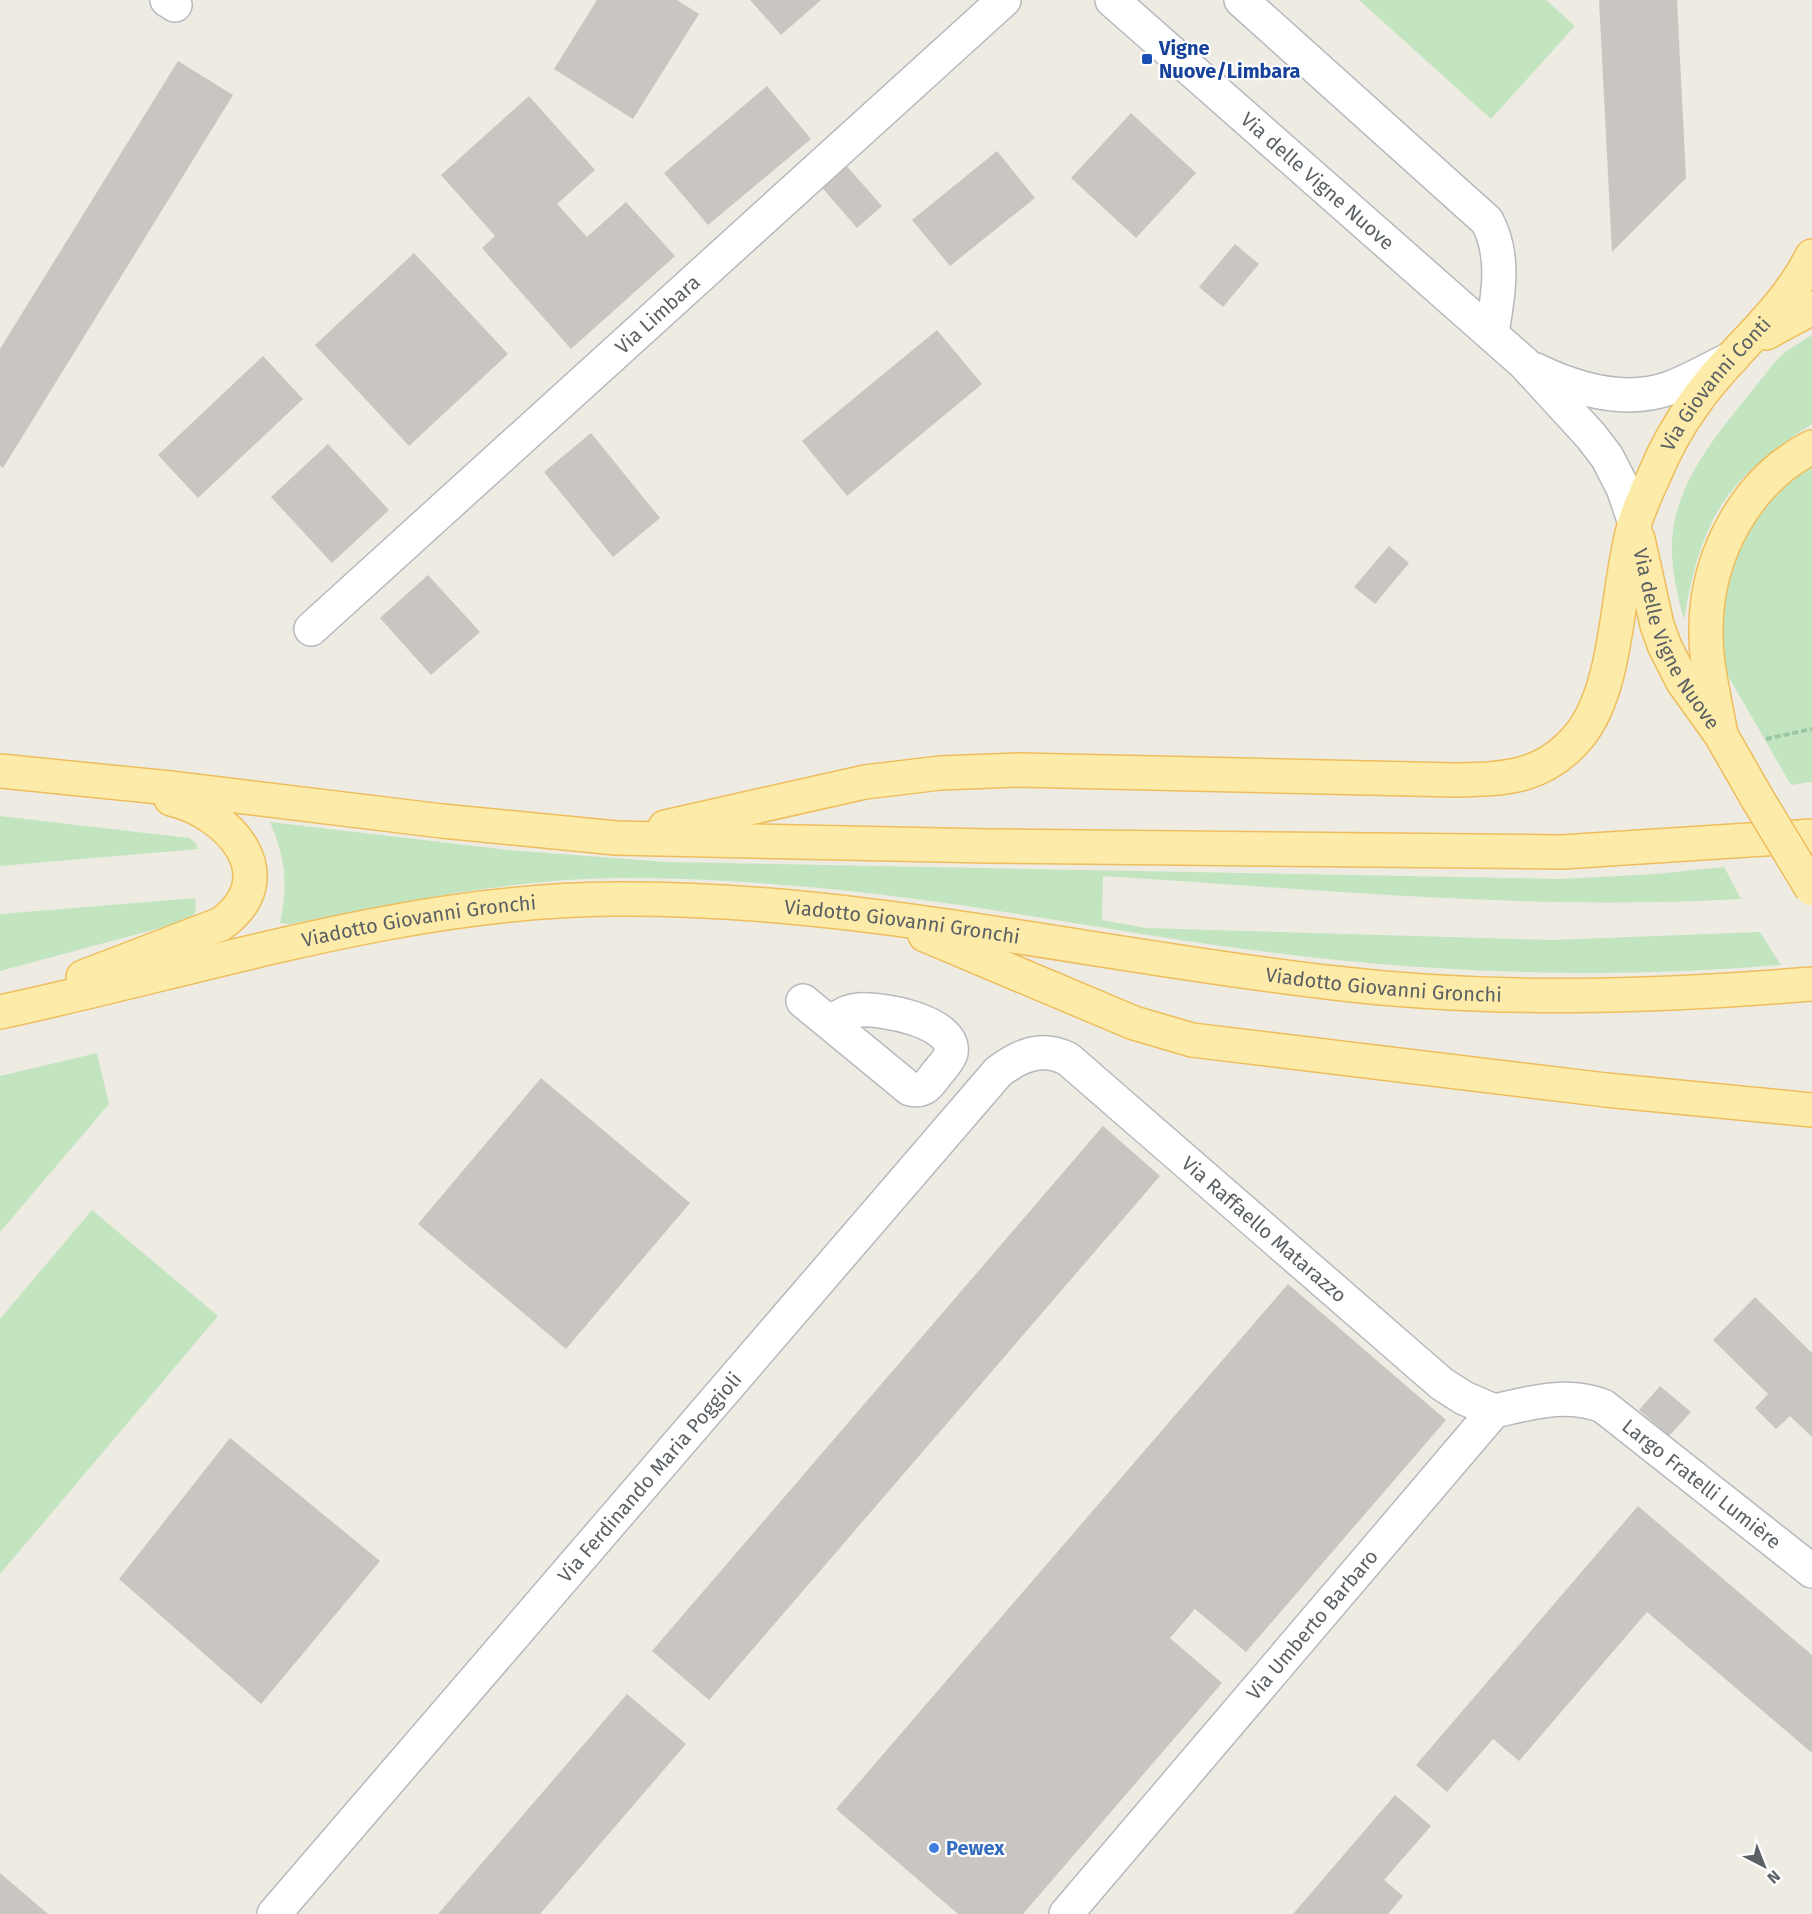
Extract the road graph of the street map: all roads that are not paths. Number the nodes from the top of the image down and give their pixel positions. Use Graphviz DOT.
graph roads {
  1 [pos="1004,0"];
  2 [pos="1112,0"];
  3 [pos="1241,0"];
  4 [pos="1812,256"];
  5 [pos="1812,308"];
  6 [pos="1492,333"];
  7 [pos="1732,358"];
  8 [pos="1524,363"];
  9 [pos="1812,447"];
  10 [pos="1635,523"];
  11 [pos="311,629"];
  12 [pos="1724,741"];
  13 [pos="3,771"];
  14 [pos="1812,836"];
  15 [pos="616,838"];
  16 [pos="1812,889"];
  17 [pos="888,918"];
  18 [pos="1812,984"];
  19 [pos="803,1001"];
  20 [pos="0,1011"];
  21 [pos="830,1023"];
  22 [pos="1035,1052"];
  23 [pos="938,1073"];
  24 [pos="972,1102"];
  25 [pos="1812,1110"];
  26 [pos="1494,1411"];
  27 [pos="1812,1571"];
  28 [pos="274,1914"];
  29 [pos="1066,1914"];
  1 -- 11 [label="street, Via Limbara"];
  2 -- 6 [label="street, Via delle Vigne Nuove"];
  3 -- 6 [label="street"];
  4 -- 7 [label="main road, Via Giovanni Conti"];
  5 -- 7 [label="main road"];
  6 -- 8 [label="street, Via delle Vigne Nuove"];
  7 -- 8 [label="street, Via delle Vigne Nuove"];
  7 -- 10 [label="main road, Via Giovanni Conti"];
  8 -- 10 [label="street, Via delle Vigne Nuove"];
  9 -- 12 [label="main road"];
  10 -- 12 [label="main road, Via delle Vigne Nuove"];
  10 -- 15 [label="main road, Via Giovanni Conti"];
  12 -- 16 [label="main road, Via delle Vigne Nuove, bridge"];
  13 -- 15 [label="main road"];
  13 -- 20 [label="main road"];
  14 -- 15 [label="main road"];
  17 -- 18 [label="main road, Viadotto Giovanni Gronchi"];
  17 -- 20 [label="main road, Viadotto Giovanni Gronchi"];
  17 -- 25 [label="main road"];
  19 -- 21 [label="street"];
  21 -- 23 [label="street"];
  21 -- 23 [label="street"];
  22 -- 24 [label="street, Via Ferdinando Maria Poggioli"];
  22 -- 26 [label="street, Via Raffaello Matarazzo"];
  23 -- 24 [label="street"];
  24 -- 28 [label="street, Via Ferdinando Maria Poggioli"];
  26 -- 27 [label="street, Largo Fratelli Lumière"];
  26 -- 29 [label="street, Via Umberto Barbaro"];
}
